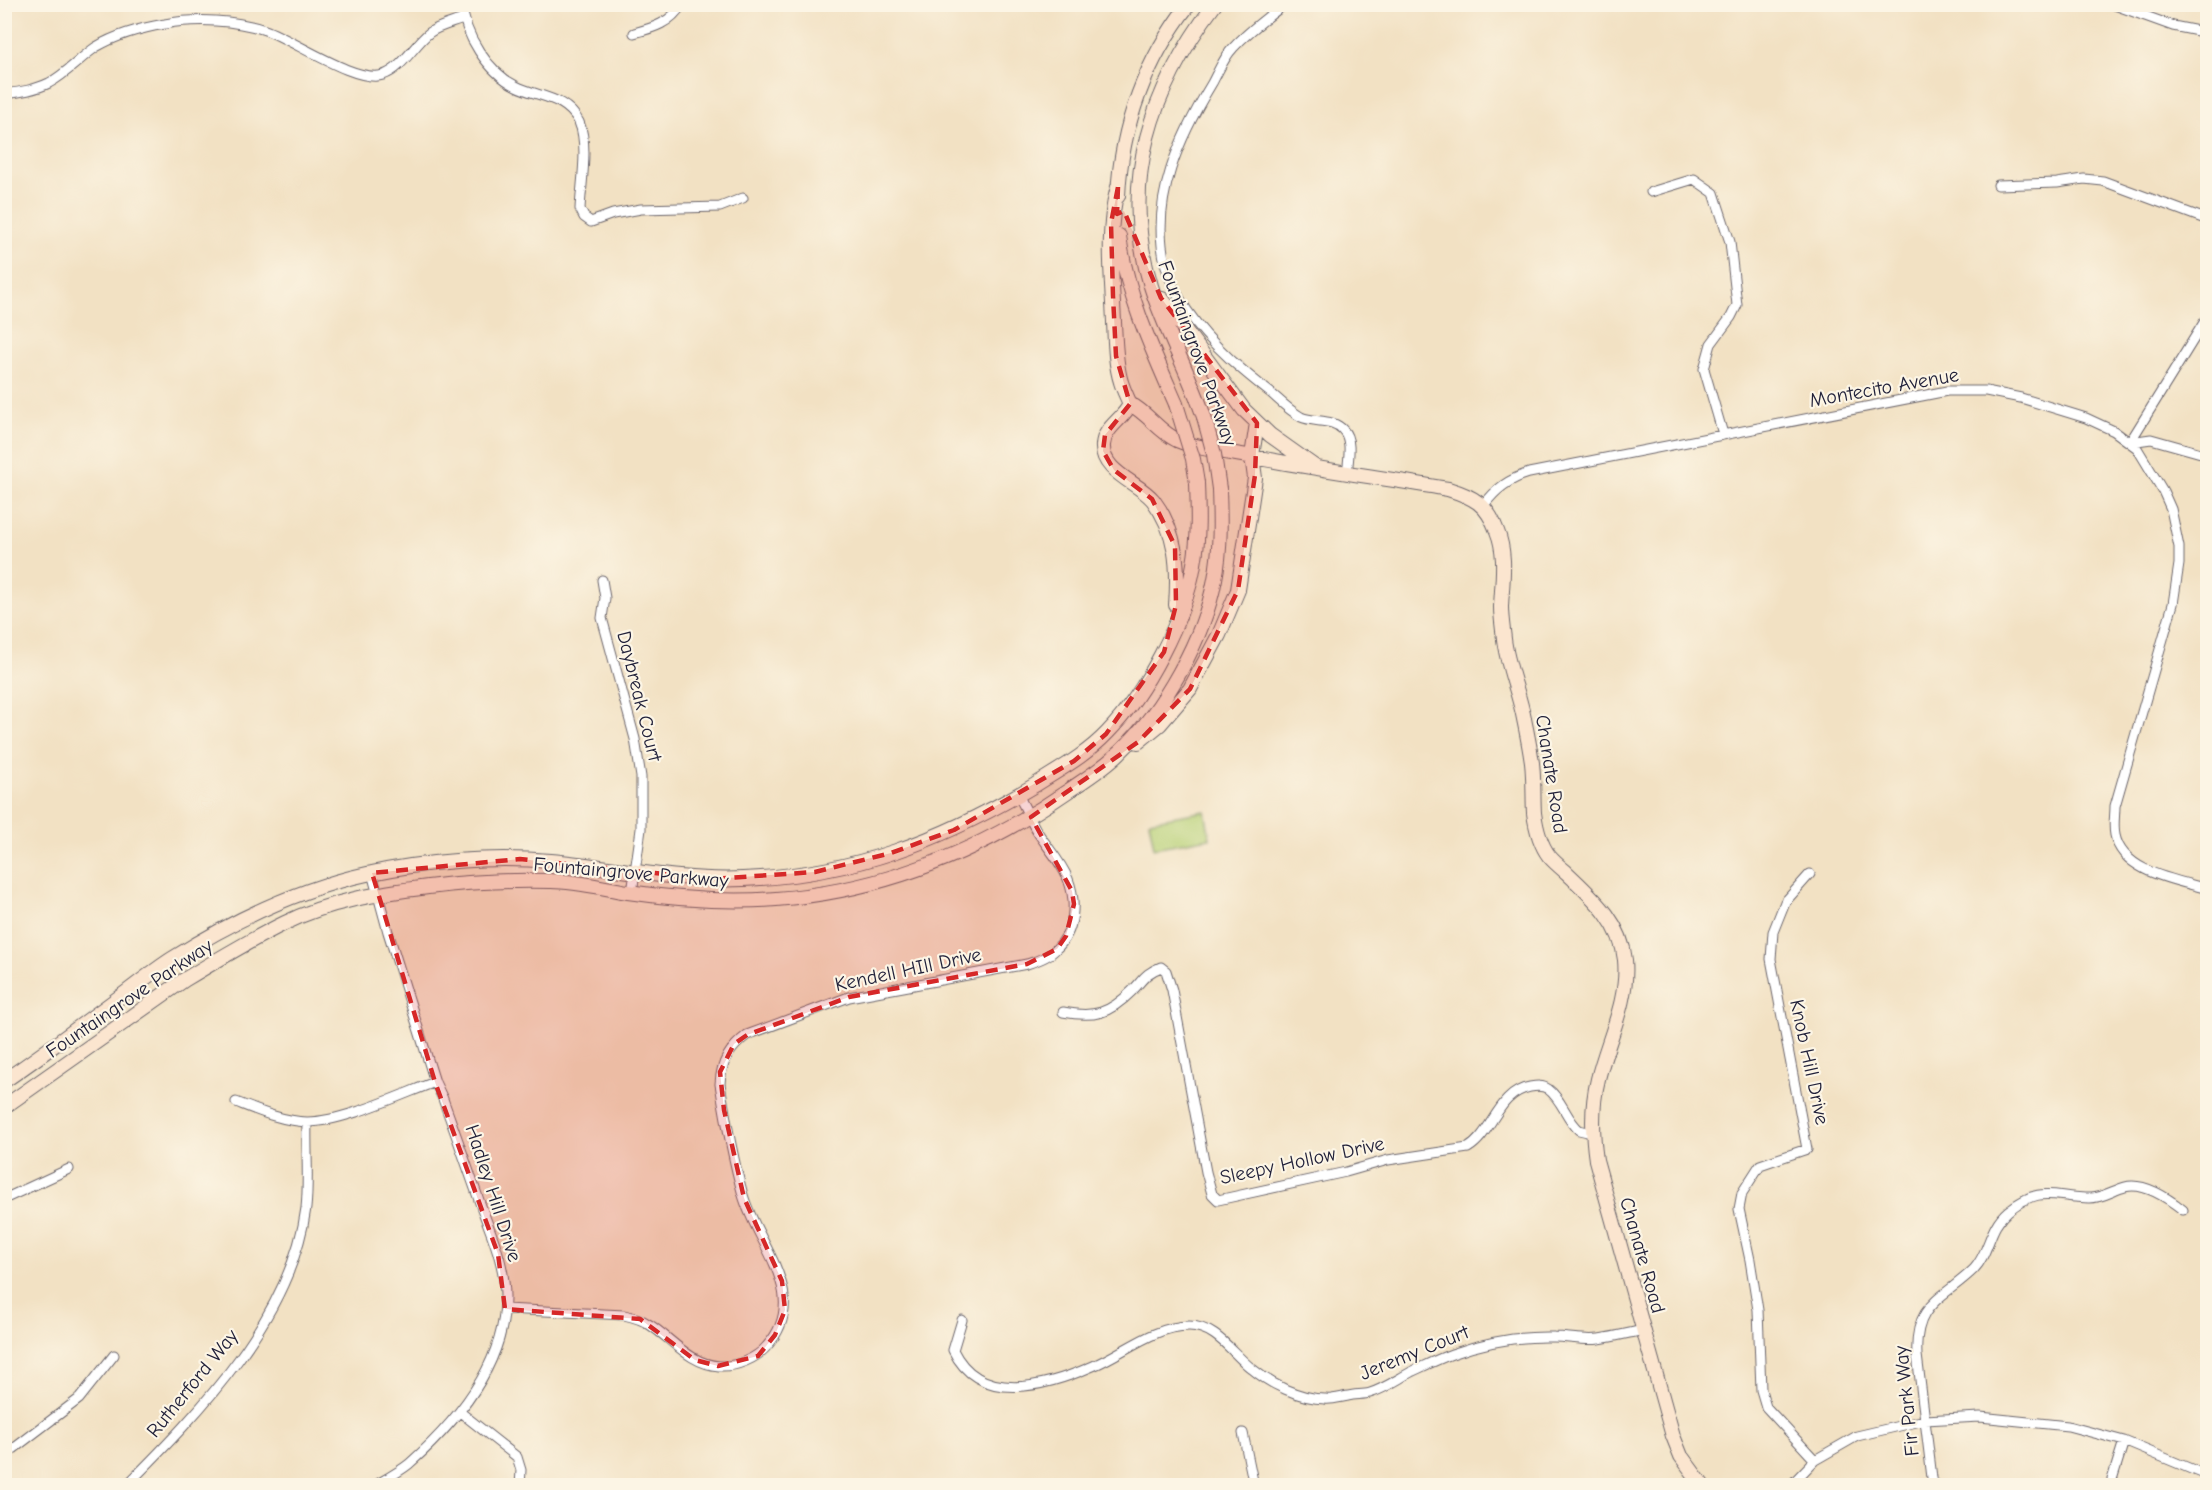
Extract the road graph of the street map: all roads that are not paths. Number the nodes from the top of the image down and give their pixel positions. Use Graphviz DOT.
graph roads {
  1 [pos="462,4"];
  2 [pos="682,4"];
  3 [pos="1189,4"];
  4 [pos="1215,4"];
  5 [pos="1285,4"];
  6 [pos="2112,4"];
  7 [pos="463,19"];
  8 [pos="634,33"];
  9 [pos="2208,33"];
  10 [pos="4,94"];
  11 [pos="1998,185"];
  12 [pos="1118,187"];
  13 [pos="1651,192"];
  14 [pos="743,198"];
  15 [pos="2208,220"];
  16 [pos="1143,256"];
  17 [pos="2208,316"];
  18 [pos="1130,404"];
  19 [pos="1257,423"];
  20 [pos="1723,434"];
  21 [pos="2130,442"];
  22 [pos="2208,455"];
  23 [pos="1252,456"];
  24 [pos="1319,470"];
  25 [pos="1347,474"];
  26 [pos="1484,506"];
  27 [pos="602,580"];
  28 [pos="1164,652"];
  29 [pos="1119,754"];
  30 [pos="1018,795"];
  31 [pos="1031,817"];
  32 [pos="372,873"];
  33 [pos="635,873"];
  34 [pos="1810,874"];
  35 [pos="2208,889"];
  36 [pos="632,893"];
  37 [pos="377,895"];
  38 [pos="1063,1012"];
  39 [pos="4,1081"];
  40 [pos="435,1082"];
  41 [pos="236,1102"];
  42 [pos="4,1107"];
  43 [pos="307,1122"];
  44 [pos="1592,1133"];
  45 [pos="69,1169"];
  46 [pos="4,1199"];
  47 [pos="2183,1210"];
  48 [pos="505,1309"];
  49 [pos="962,1320"];
  50 [pos="1644,1329"];
  51 [pos="114,1355"];
  52 [pos="460,1412"];
  53 [pos="1925,1420"];
  54 [pos="1242,1433"];
  55 [pos="2124,1441"];
  56 [pos="4,1456"];
  57 [pos="1815,1460"];
  58 [pos="2208,1476"];
  59 [pos="126,1485"];
  60 [pos="374,1485"];
  61 [pos="520,1485"];
  62 [pos="1254,1485"];
  63 [pos="1703,1485"];
  64 [pos="1790,1485"];
  65 [pos="1933,1485"];
  66 [pos="2110,1485"];
  1 -- 7 [label="street"];
  2 -- 8 [label="street"];
  3 -- 12 [label="main road, Fountaingrove Parkway"];
  4 -- 16 [label="main road, Fountaingrove Parkway"];
  5 -- 25 [label="street"];
  6 -- 9 [label="street"];
  7 -- 10 [label="street"];
  7 -- 14 [label="street"];
  11 -- 15 [label="street"];
  12 -- 18 [label="main road"];
  12 -- 28 [label="main road, Fountaingrove Parkway, bridge"];
  13 -- 20 [label="street"];
  16 -- 19 [label="main road"];
  16 -- 29 [label="main road, Fountaingrove Parkway, bridge"];
  17 -- 21 [label="street"];
  18 -- 23 [label="main road"];
  18 -- 28 [label="main road"];
  19 -- 23 [label="main road"];
  19 -- 24 [label="main road"];
  20 -- 21 [label="street, Montecito Avenue"];
  20 -- 26 [label="street, Montecito Avenue"];
  21 -- 22 [label="street"];
  21 -- 35 [label="street, Montecito Avenue"];
  23 -- 24 [label="main road"];
  23 -- 29 [label="main road"];
  24 -- 25 [label="main road"];
  25 -- 26 [label="main road"];
  26 -- 44 [label="main road, Chanate Road"];
  27 -- 33 [label="street, Daybreak Court"];
  28 -- 30 [label="main road, Fountaingrove Parkway"];
  29 -- 31 [label="main road, Fountaingrove Parkway"];
  30 -- 31 [label="street, Kendell HIll Drive"];
  30 -- 33 [label="main road, Fountaingrove Parkway"];
  31 -- 36 [label="main road, Fountaingrove Parkway"];
  31 -- 48 [label="street, Kendell HIll Drive"];
  32 -- 33 [label="main road, Fountaingrove Parkway"];
  32 -- 37 [label="street, Hadley Hill Drive"];
  32 -- 39 [label="main road, Fountaingrove Parkway"];
  33 -- 36 [label="street, Daybreak Court"];
  34 -- 57 [label="street, Knob Hill Drive"];
  36 -- 37 [label="main road, Fountaingrove Parkway"];
  37 -- 40 [label="street, Hadley Hill Drive"];
  37 -- 42 [label="main road, Fountaingrove Parkway"];
  38 -- 44 [label="street, Sleepy Hollow Drive"];
  40 -- 43 [label="street"];
  40 -- 48 [label="street, Hadley Hill Drive"];
  41 -- 43 [label="street"];
  43 -- 59 [label="street, Rutherford Way"];
  44 -- 50 [label="main road, Chanate Road"];
  45 -- 46 [label="street"];
  47 -- 53 [label="street, Fir Park Way"];
  48 -- 52 [label="street, Hadley Hill Drive"];
  49 -- 50 [label="street, Jeremy Court"];
  50 -- 63 [label="main road, Chanate Road"];
  51 -- 56 [label="street"];
  52 -- 60 [label="street, Hadley Hill Drive"];
  52 -- 61 [label="street"];
  53 -- 55 [label="street"];
  53 -- 57 [label="street"];
  53 -- 65 [label="street, Fir Park Way"];
  54 -- 62 [label="street"];
  55 -- 58 [label="street"];
  55 -- 66 [label="street"];
  57 -- 64 [label="street"];
}
